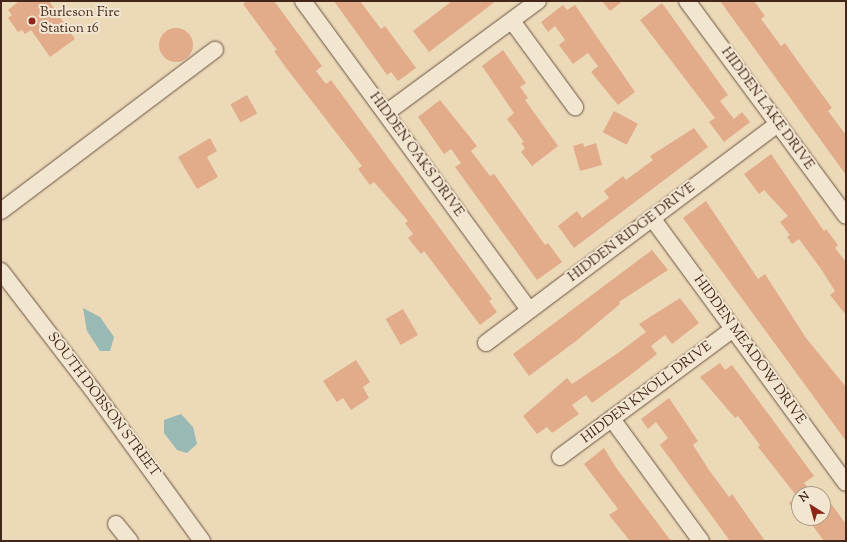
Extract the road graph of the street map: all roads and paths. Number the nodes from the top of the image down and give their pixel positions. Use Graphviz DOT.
graph roads {
  1 [pos="303,1"];
  2 [pos="538,1"];
  3 [pos="687,1"];
  4 [pos="512,21"];
  5 [pos="215,50"];
  6 [pos="575,107"];
  7 [pos="386,113"];
  8 [pos="778,124"];
  9 [pos="1,211"];
  10 [pos="846,216"];
  11 [pos="652,218"];
  12 [pos="1,271"];
  13 [pos="529,310"];
  14 [pos="733,329"];
  15 [pos="486,343"];
  16 [pos="612,419"];
  17 [pos="560,457"];
  18 [pos="846,483"];
  19 [pos="116,524"];
  20 [pos="130,541"];
  21 [pos="202,541"];
  22 [pos="701,541"];
  1 -- 7 [label="street, HIDDEN OAKS DRIVE"];
  2 -- 4 [label="street"];
  3 -- 8 [label="street, HIDDEN LAKE DRIVE"];
  4 -- 6 [label="street"];
  4 -- 7 [label="street"];
  5 -- 9 [label="street"];
  7 -- 13 [label="street, HIDDEN OAKS DRIVE"];
  8 -- 10 [label="street, HIDDEN LAKE DRIVE"];
  8 -- 11 [label="street, HIDDEN RIDGE DRIVE"];
  11 -- 13 [label="street, HIDDEN RIDGE DRIVE"];
  11 -- 14 [label="street, HIDDEN MEADOW DRIVE"];
  12 -- 21 [label="street, SOUTH DOBSON STREET"];
  13 -- 15 [label="street, HIDDEN RIDGE DRIVE"];
  14 -- 16 [label="street, HIDDEN KNOLL DRIVE"];
  14 -- 18 [label="street, HIDDEN MEADOW DRIVE"];
  16 -- 17 [label="street, HIDDEN KNOLL DRIVE"];
  16 -- 22 [label="street"];
  19 -- 20 [label="street"];
}
